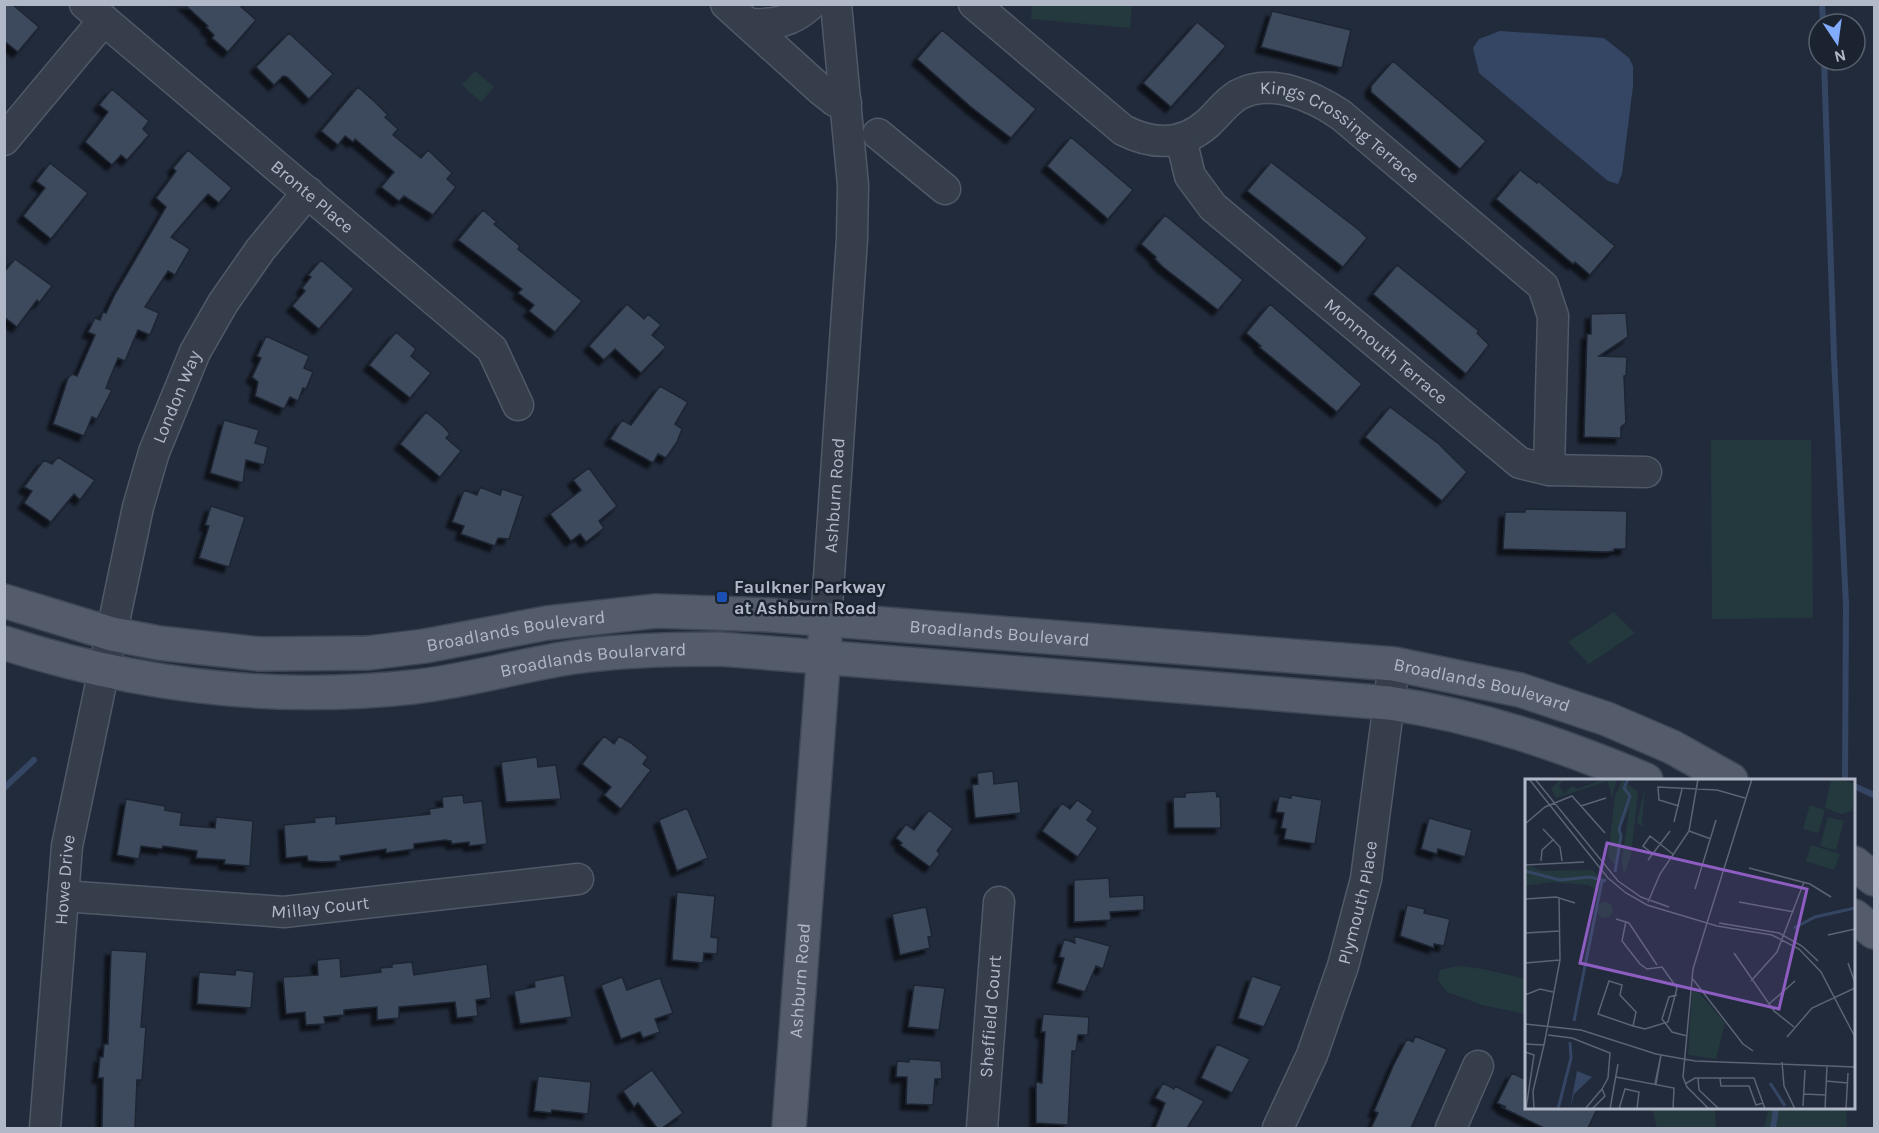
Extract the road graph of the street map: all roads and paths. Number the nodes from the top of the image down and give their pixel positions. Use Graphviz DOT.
graph roads {
  1 [pos="726,4"];
  2 [pos="811,4"];
  3 [pos="837,4"];
  4 [pos="974,4"];
  5 [pos="95,13"];
  6 [pos="749,24"];
  7 [pos="846,103"];
  8 [pos="878,134"];
  9 [pos="1181,139"];
  10 [pos="4,140"];
  11 [pos="945,189"];
  12 [pos="308,192"];
  13 [pos="518,405"];
  14 [pos="1549,470"];
  15 [pos="1646,472"];
  16 [pos="4,601"];
  17 [pos="826,621"];
  18 [pos="112,634"];
  19 [pos="4,643"];
  20 [pos="824,660"];
  21 [pos="1394,664"];
  22 [pos="105,672"];
  23 [pos="1389,703"];
  24 [pos="1643,779"];
  25 [pos="1729,779"];
  26 [pos="1855,864"];
  27 [pos="578,879"];
  28 [pos="1875,879"];
  29 [pos="63,896"];
  30 [pos="999,902"];
  31 [pos="1855,917"];
  32 [pos="1875,932"];
  33 [pos="1478,1066"];
  34 [pos="45,1128"];
  35 [pos="789,1128"];
  36 [pos="982,1128"];
  37 [pos="1278,1128"];
  38 [pos="1451,1128"];
  1 -- 6 [label="street"];
  2 -- 6 [label="street"];
  3 -- 7 [label="street, Ashburn Road"];
  4 -- 9 [label="street, Kings Crossing Terrace"];
  5 -- 10 [label="street"];
  5 -- 12 [label="street, Bronte Place"];
  6 -- 7 [label="street"];
  7 -- 17 [label="street, Ashburn Road"];
  8 -- 11 [label="street"];
  9 -- 14 [label="street, Monmouth Terrace"];
  9 -- 14 [label="street, Kings Crossing Terrace"];
  12 -- 13 [label="street, Bronte Place"];
  12 -- 18 [label="street, London Way"];
  14 -- 15 [label="street, Monmouth Terrace"];
  16 -- 18 [label="main road, Broadlands Boulevard"];
  17 -- 18 [label="main road, Broadlands Boulevard"];
  17 -- 20 [label="main road, Ashburn Road"];
  17 -- 21 [label="main road, Broadlands Boulevard"];
  18 -- 22 [label="street, Howe Drive"];
  19 -- 22 [label="main road"];
  20 -- 22 [label="main road, Broadlands Boularvard"];
  20 -- 23 [label="main road, Broadlands Boulevard"];
  20 -- 35 [label="main road, Ashburn Road"];
  21 -- 23 [label="street, Plymouth Place"];
  21 -- 25 [label="main road, Broadlands Boulevard"];
  22 -- 29 [label="street, Howe Drive"];
  23 -- 24 [label="main road, Broadlands Boulevard"];
  23 -- 37 [label="street, Plymouth Place"];
  26 -- 28 [label="main road"];
  27 -- 29 [label="street, Millay Court"];
  29 -- 34 [label="street, Howe Drive"];
  30 -- 36 [label="street, Sheffield Court"];
  31 -- 32 [label="main road"];
  33 -- 38 [label="street"];
}
